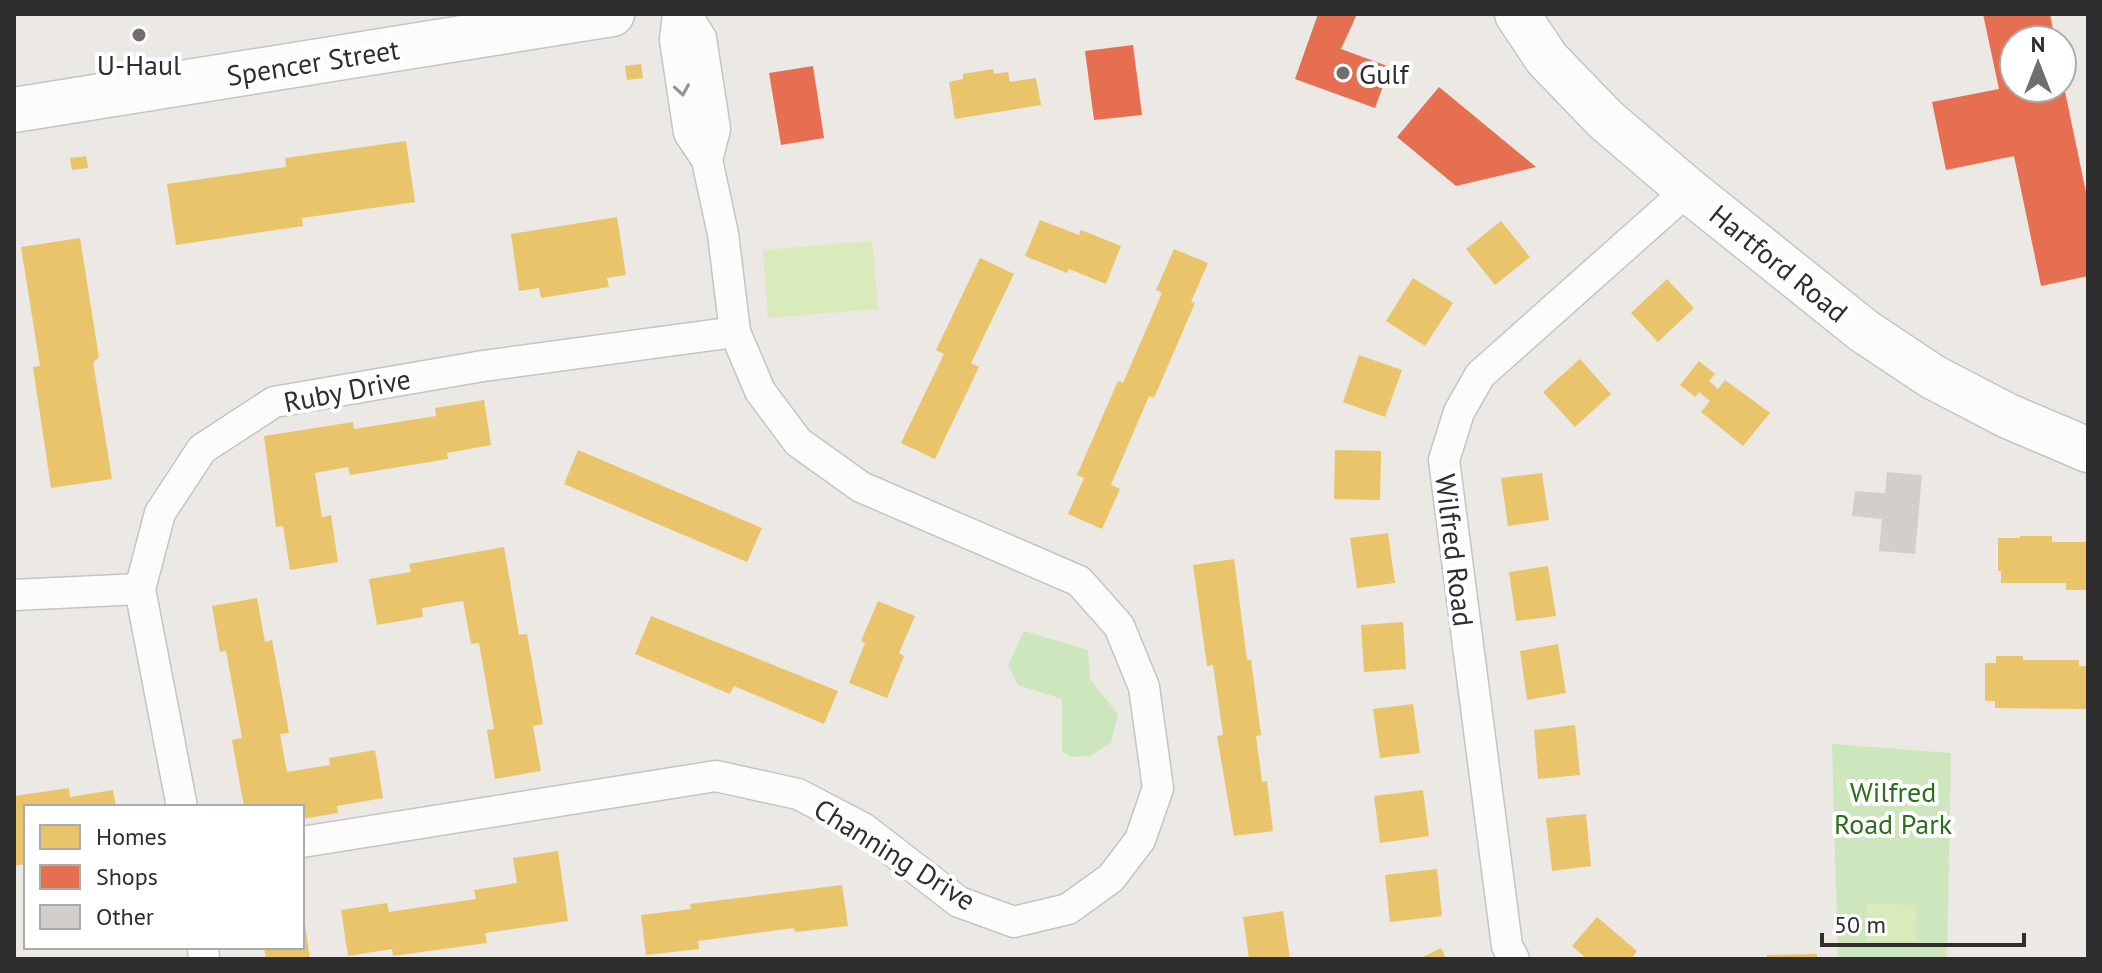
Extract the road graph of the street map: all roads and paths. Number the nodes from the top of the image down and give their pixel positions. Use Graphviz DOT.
graph roads {
  1 [pos="612,14"];
  2 [pos="678,14"];
  3 [pos="686,14"];
  4 [pos="1517,14"];
  5 [pos="14,110"];
  6 [pos="707,160"];
  7 [pos="1688,190"];
  8 [pos="735,332"];
  9 [pos="2088,450"];
  10 [pos="140,589"];
  11 [pos="14,595"];
  12 [pos="182,805"];
  13 [pos="304,842"];
  14 [pos="1514,959"];
  1 -- 5 [label="main road, Spencer Street"];
  2 -- 6 [label="street, Channing Drive, one-way"];
  3 -- 6 [label="street, Channing Drive"];
  4 -- 7 [label="main road, Hartford Road"];
  6 -- 8 [label="street, Channing Drive"];
  7 -- 9 [label="main road, Hartford Road"];
  7 -- 14 [label="street, Wilfred Road"];
  8 -- 10 [label="street, Ruby Drive"];
  8 -- 13 [label="street, Channing Drive"];
  10 -- 11 [label="street"];
  10 -- 12 [label="street, Ruby Drive"];
}
